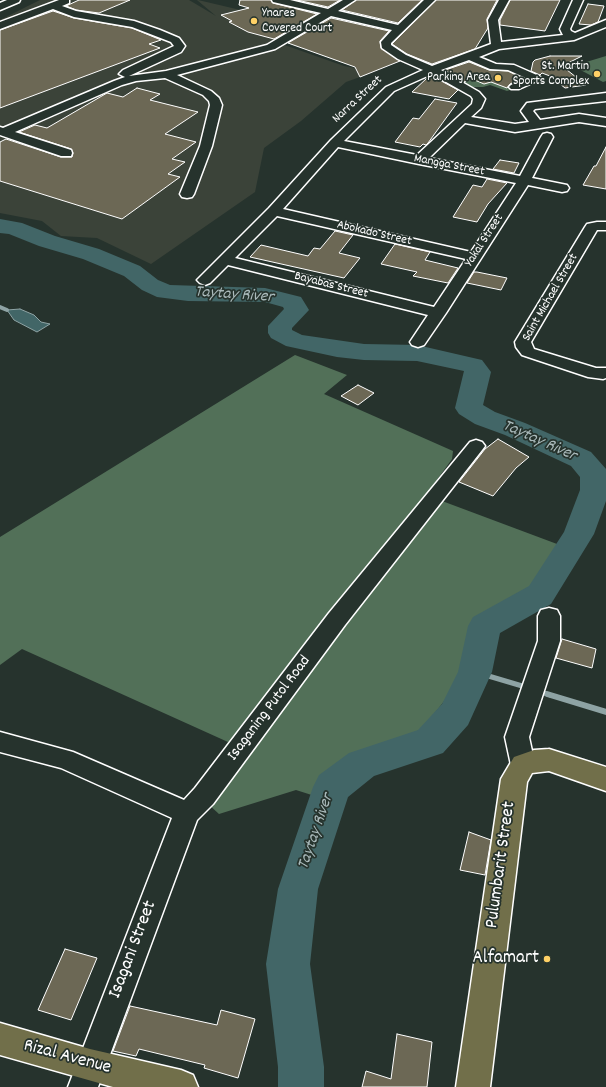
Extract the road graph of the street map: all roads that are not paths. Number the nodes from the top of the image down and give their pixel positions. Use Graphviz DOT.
graph roads {
  1 [pos="15,0"];
  2 [pos="68,0"];
  3 [pos="277,0"];
  4 [pos="350,0"];
  5 [pos="430,0"];
  6 [pos="504,0"];
  7 [pos="578,0"];
  8 [pos="54,6"];
  9 [pos="0,7"];
  10 [pos="331,12"];
  11 [pos="606,22"];
  12 [pos="0,26"];
  13 [pos="401,29"];
  14 [pos="574,37"];
  15 [pos="497,46"];
  16 [pos="468,56"];
  17 [pos="432,70"];
  18 [pos="166,74"];
  19 [pos="134,78"];
  20 [pos="515,87"];
  21 [pos="606,97"];
  22 [pos="461,119"];
  23 [pos="606,122"];
  24 [pos="537,124"];
  25 [pos="2,132"];
  26 [pos="548,137"];
  27 [pos="335,143"];
  28 [pos="66,154"];
  29 [pos="419,160"];
  30 [pos="524,181"];
  31 [pos="562,188"];
  32 [pos="187,194"];
  33 [pos="274,211"];
  34 [pos="606,226"];
  35 [pos="475,257"];
  36 [pos="225,260"];
  37 [pos="205,280"];
  38 [pos="438,313"];
  39 [pos="418,342"];
  40 [pos="606,373"];
  41 [pos="476,446"];
  42 [pos="549,616"];
  43 [pos="0,742"];
  44 [pos="523,765"];
  45 [pos="606,779"];
  46 [pos="187,813"];
  47 [pos="0,1040"];
  48 [pos="86,1076"];
  49 [pos="181,1087"];
  50 [pos="472,1087"];
  1 -- 9 [label="street"];
  2 -- 8 [label="street"];
  3 -- 10 [label="street"];
  4 -- 10 [label="street"];
  5 -- 13 [label="street"];
  6 -- 15 [label="street"];
  7 -- 14 [label="street"];
  8 -- 12 [label="street"];
  8 -- 19 [label="street"];
  10 -- 13 [label="street"];
  10 -- 18 [label="street"];
  11 -- 14 [label="street, Narra Street"];
  13 -- 17 [label="street"];
  14 -- 15 [label="street, Narra Street"];
  15 -- 16 [label="street, Narra Street"];
  16 -- 17 [label="street, Narra Street"];
  16 -- 20 [label="street"];
  17 -- 22 [label="street"];
  17 -- 27 [label="street, Narra Street"];
  18 -- 19 [label="street"];
  18 -- 32 [label="street"];
  19 -- 25 [label="street"];
  21 -- 24 [label="street"];
  22 -- 24 [label="street"];
  22 -- 29 [label="street"];
  23 -- 24 [label="street"];
  25 -- 28 [label="street"];
  26 -- 30 [label="street, Yakal Street"];
  27 -- 29 [label="street, Mangga Street"];
  27 -- 33 [label="street, Narra Street"];
  29 -- 30 [label="street, Mangga Street"];
  30 -- 31 [label="street, Mangga Street"];
  30 -- 35 [label="street, Yakal Street"];
  33 -- 35 [label="street, Abokado Street"];
  33 -- 36 [label="street, Narra Street"];
  34 -- 40 [label="street, Saint Michael Street"];
  35 -- 38 [label="street, Yakal Street"];
  36 -- 37 [label="street, Narra Street"];
  36 -- 38 [label="street, Bayabas Street"];
  38 -- 39 [label="street, Yakal Street"];
  41 -- 46 [label="street, Isaganing Putol Road"];
  42 -- 44 [label="street"];
  43 -- 46 [label="street"];
  44 -- 45 [label="main road"];
  44 -- 50 [label="main road, Pulumbarit Street"];
  46 -- 48 [label="street, Isagani Street"];
  47 -- 48 [label="main road, Rizal Avenue"];
  48 -- 49 [label="main road, Rizal Avenue"];
}
